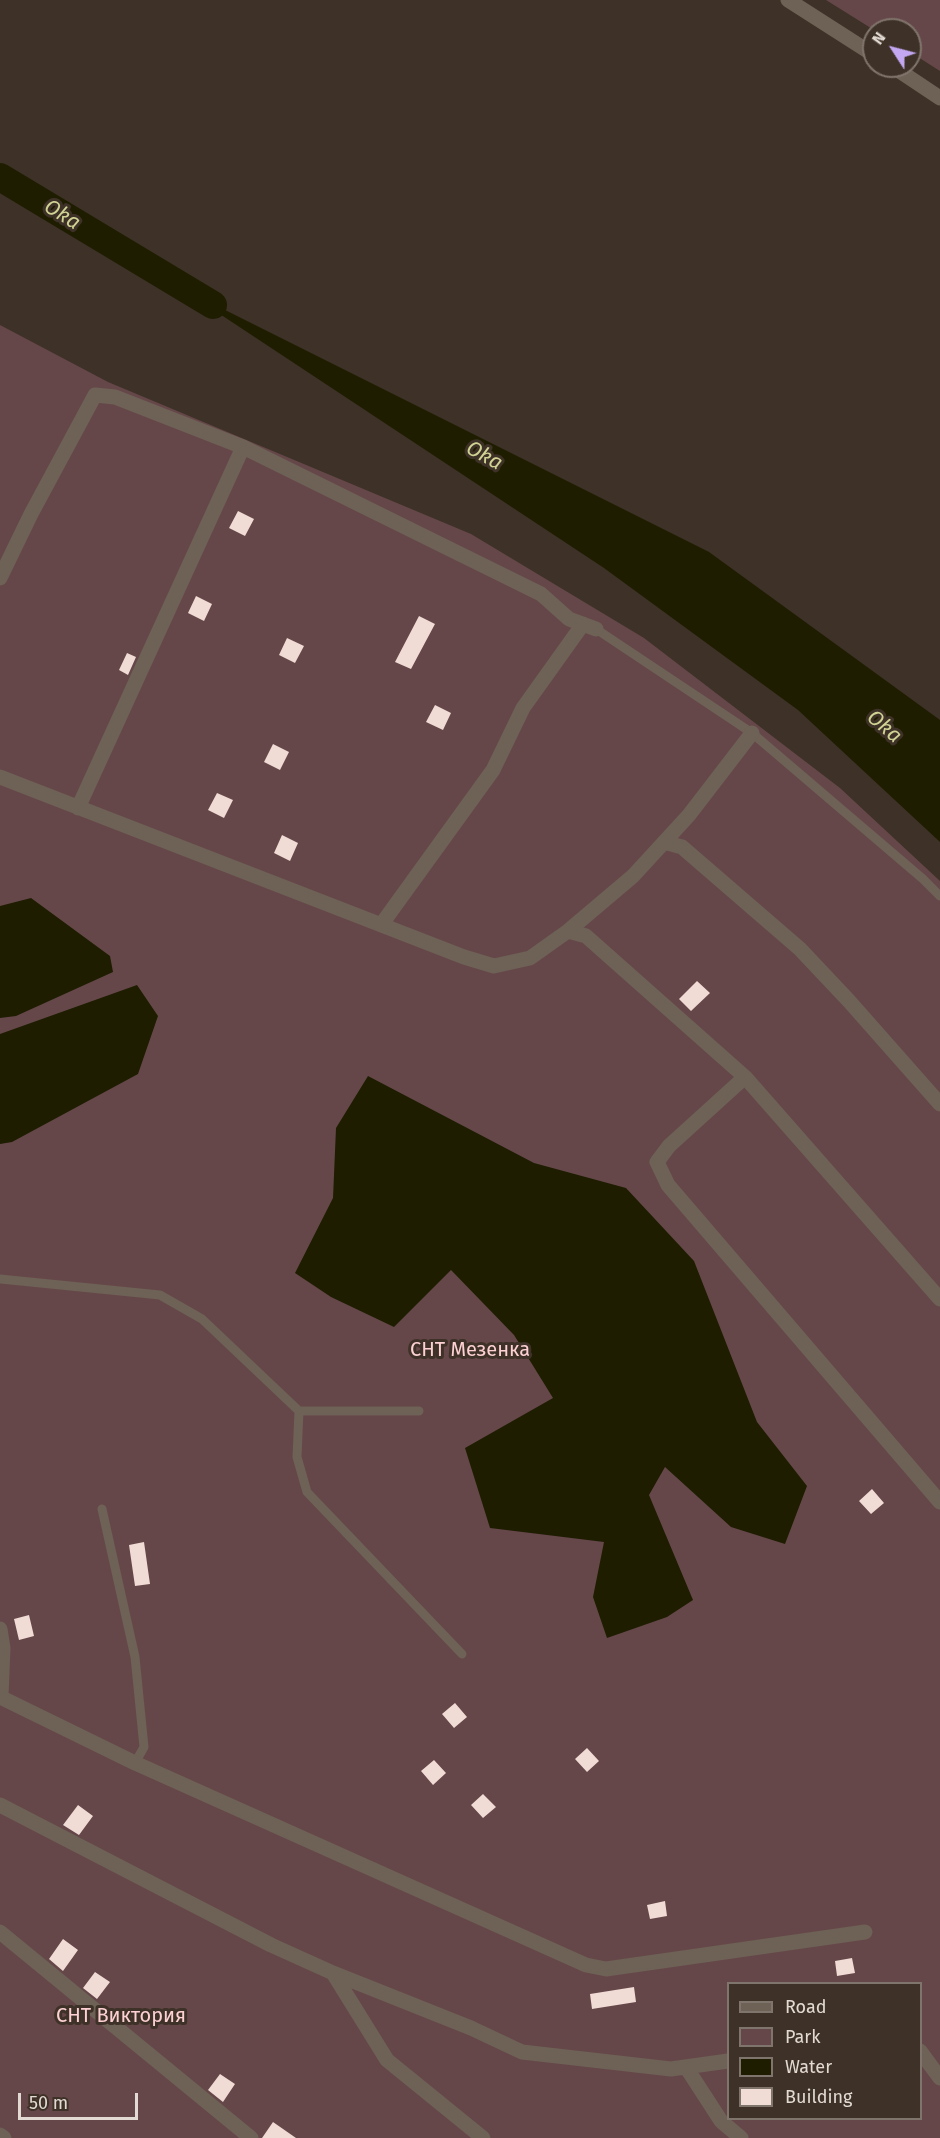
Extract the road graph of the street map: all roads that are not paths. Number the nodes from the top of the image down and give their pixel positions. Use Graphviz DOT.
graph roads {
  1 [pos="798,3"];
  2 [pos="862,47"];
  3 [pos="910,78"];
  4 [pos="940,98"];
  5 [pos="243,447"];
  6 [pos="1,572"];
  7 [pos="590,627"];
  8 [pos="752,733"];
  9 [pos="0,777"];
  10 [pos="78,808"];
  11 [pos="664,842"];
  12 [pos="940,896"];
  13 [pos="381,925"];
  14 [pos="568,931"];
  15 [pos="745,1077"];
  16 [pos="940,1104"];
  17 [pos="0,1279"];
  18 [pos="940,1299"];
  19 [pos="299,1411"];
  20 [pos="419,1411"];
  21 [pos="940,1502"];
  22 [pos="102,1509"];
  23 [pos="0,1629"];
  24 [pos="462,1654"];
  25 [pos="0,1697"];
  26 [pos="135,1763"];
  27 [pos="0,1805"];
  28 [pos="0,1932"];
  29 [pos="865,1932"];
  30 [pos="333,1973"];
  31 [pos="922,2052"];
  32 [pos="727,2061"];
  33 [pos="686,2067"];
  34 [pos="940,2078"];
  35 [pos="0,2134"];
  36 [pos="4,2138"];
  37 [pos="251,2138"];
  38 [pos="483,2138"];
  39 [pos="741,2138"];
  1 -- 2 [label="street"];
  3 -- 4 [label="street"];
  5 -- 6 [label="street"];
  5 -- 7 [label="street"];
  5 -- 10 [label="street"];
  7 -- 8 [label="lane"];
  7 -- 13 [label="street"];
  8 -- 11 [label="street"];
  8 -- 12 [label="lane"];
  9 -- 10 [label="street"];
  10 -- 13 [label="street"];
  11 -- 14 [label="street"];
  11 -- 16 [label="street"];
  13 -- 14 [label="street"];
  14 -- 15 [label="street"];
  15 -- 18 [label="street"];
  15 -- 21 [label="street"];
  17 -- 19 [label="lane"];
  19 -- 20 [label="lane"];
  19 -- 24 [label="lane"];
  22 -- 26 [label="lane"];
  23 -- 25 [label="street"];
  25 -- 26 [label="street"];
  26 -- 29 [label="street"];
  27 -- 30 [label="street"];
  28 -- 37 [label="street"];
  30 -- 33 [label="street"];
  30 -- 38 [label="street"];
  31 -- 34 [label="street"];
  32 -- 33 [label="street"];
  33 -- 39 [label="street"];
  35 -- 36 [label="street"];
}
